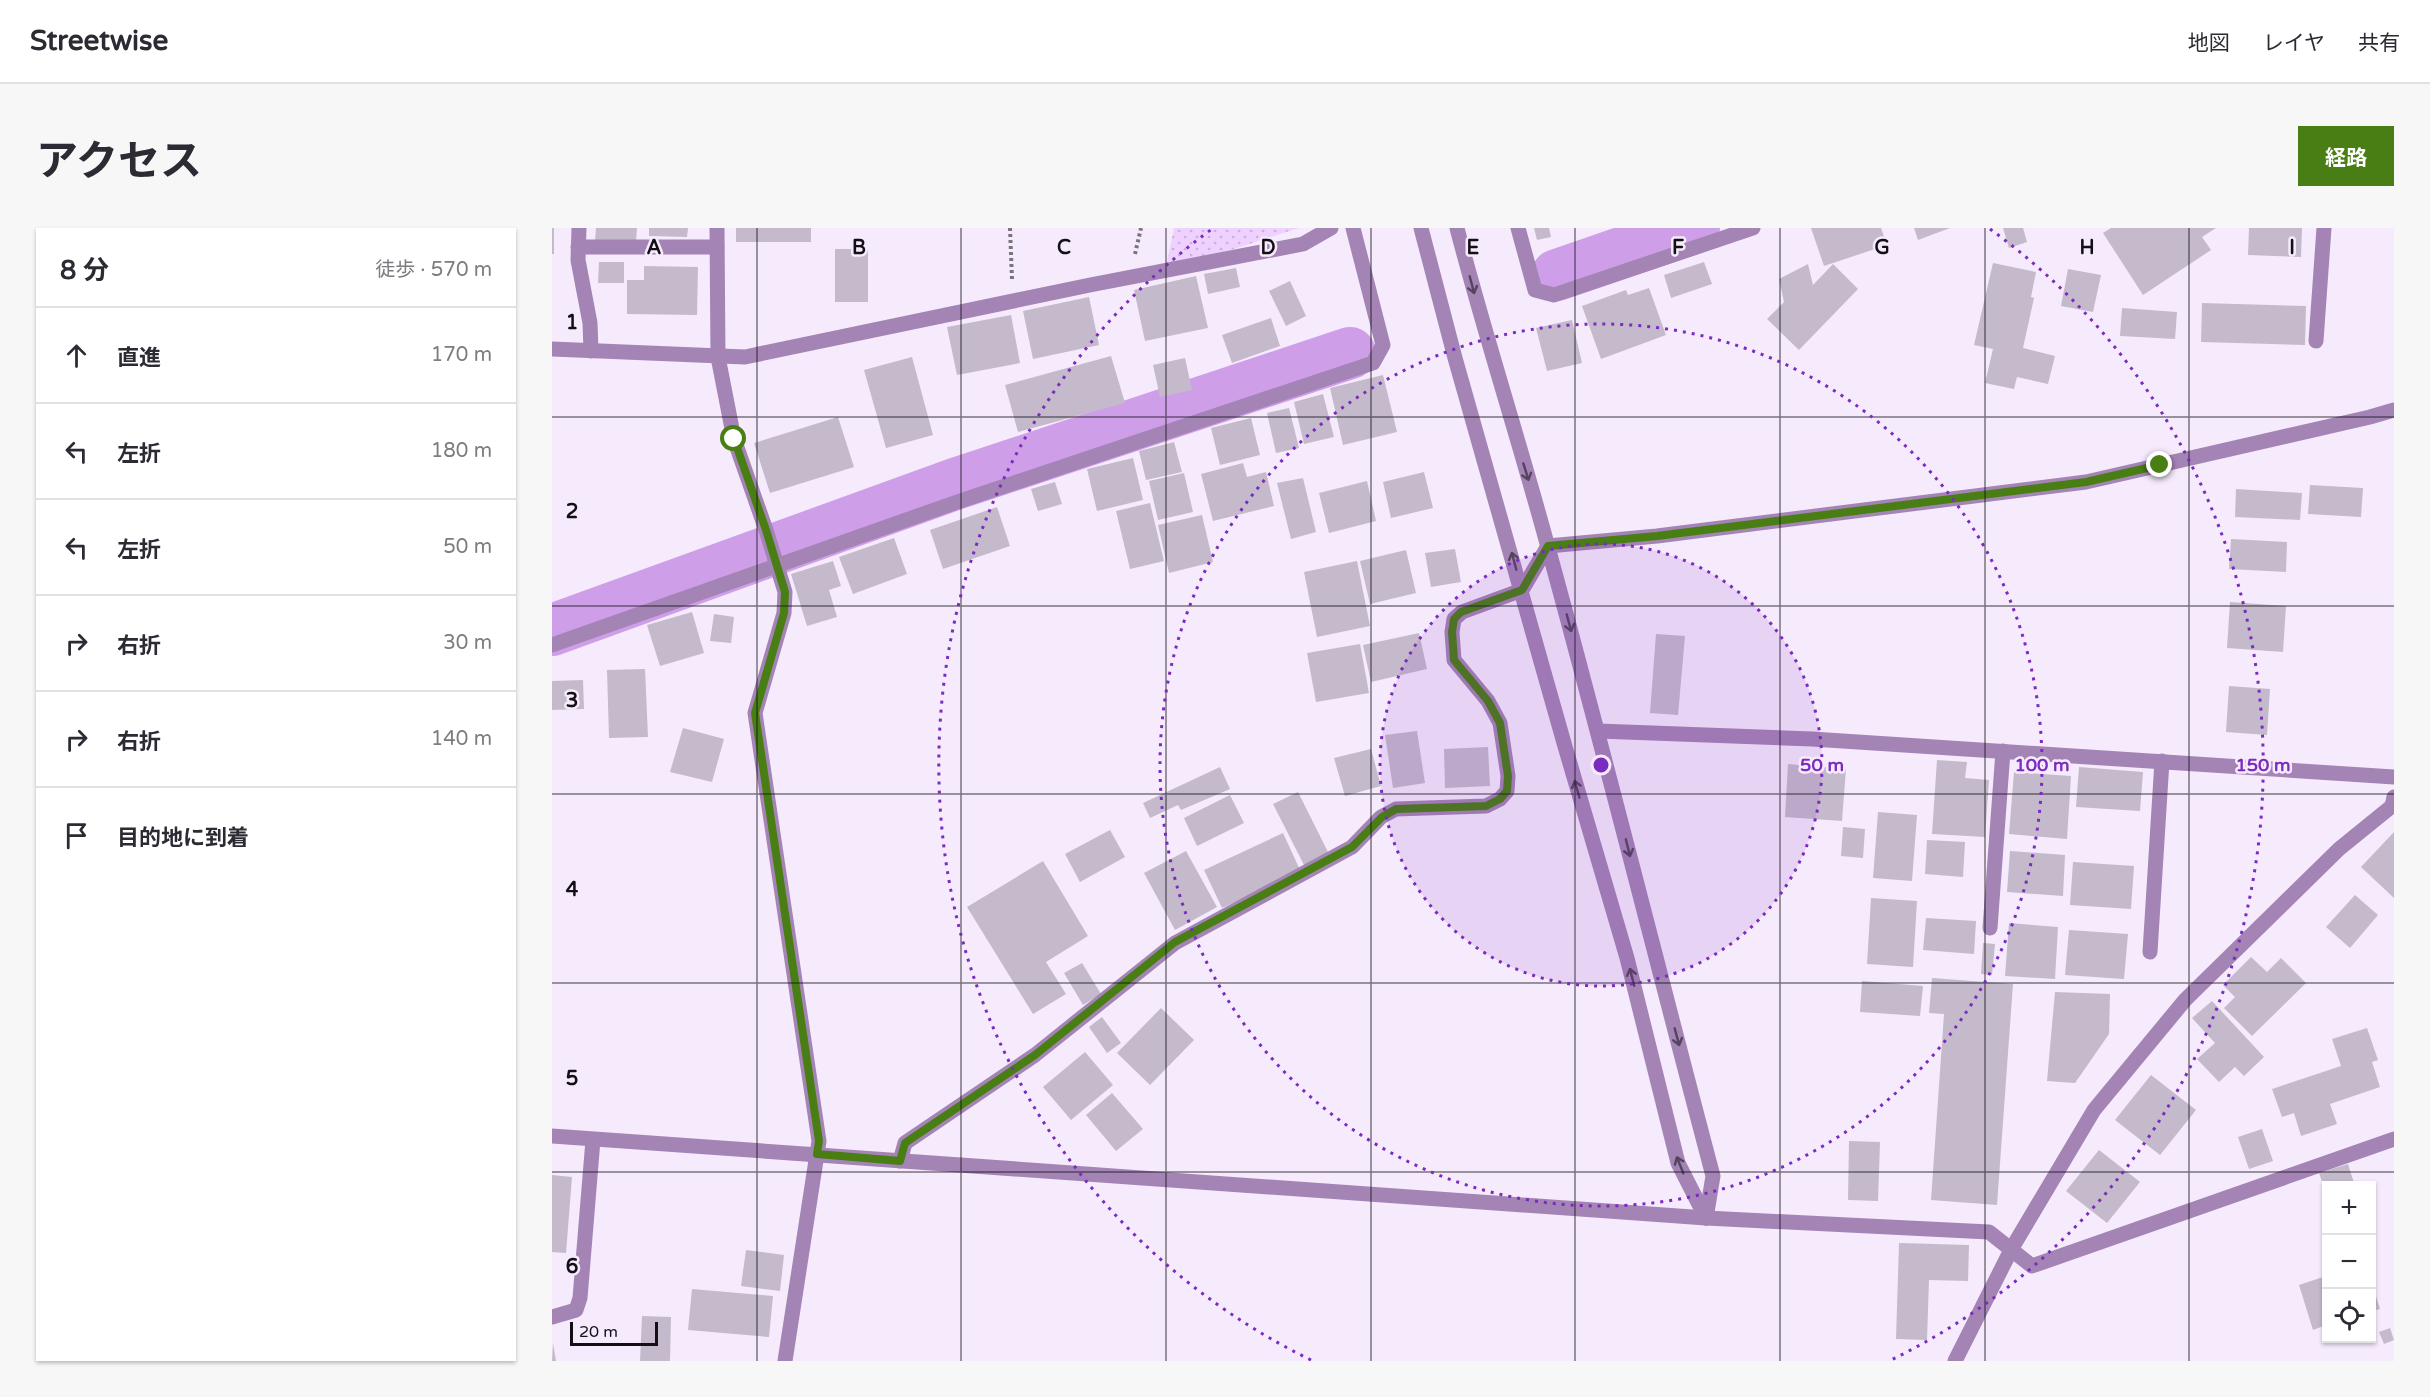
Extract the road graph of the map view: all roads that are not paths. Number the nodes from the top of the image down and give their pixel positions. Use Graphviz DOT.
graph roads {
  1 [pos="579,228"];
  2 [pos="717,228"];
  3 [pos="1331,228"];
  4 [pos="1353,228"];
  5 [pos="1421,228"];
  6 [pos="1457,228"];
  7 [pos="1518,228"];
  8 [pos="1753,228"];
  9 [pos="2324,228"];
  10 [pos="578,247"];
  11 [pos="717,247"];
  12 [pos="2316,342"];
  13 [pos="552,349"];
  14 [pos="591,351"];
  15 [pos="718,357"];
  16 [pos="2394,410"];
  17 [pos="1548,546"];
  18 [pos="777,563"];
  19 [pos="1522,590"];
  20 [pos="552,645"];
  21 [pos="1598,731"];
  22 [pos="2003,751"];
  23 [pos="2162,761"];
  24 [pos="2394,777"];
  25 [pos="2393,804"];
  26 [pos="1990,928"];
  27 [pos="2150,952"];
  28 [pos="552,1136"];
  29 [pos="2394,1139"];
  30 [pos="593,1140"];
  31 [pos="817,1154"];
  32 [pos="900,1161"];
  33 [pos="1706,1218"];
  34 [pos="2012,1248"];
  35 [pos="552,1317"];
  36 [pos="785,1361"];
  37 [pos="1955,1361"];
  1 -- 10 [label="street"];
  2 -- 11 [label="street"];
  3 -- 15 [label="street"];
  4 -- 18 [label="street"];
  19 -- 5 [label="street, one-way"];
  6 -- 17 [label="street, one-way"];
  7 -- 8 [label="street"];
  9 -- 12 [label="street"];
  10 -- 11 [label="street"];
  10 -- 14 [label="street"];
  11 -- 15 [label="street"];
  13 -- 14 [label="street"];
  14 -- 15 [label="street"];
  15 -- 18 [label="street"];
  16 -- 17 [label="street"];
  17 -- 19 [label="street"];
  17 -- 21 [label="street, one-way"];
  18 -- 20 [label="street"];
  18 -- 31 [label="street"];
  19 -- 32 [label="street"];
  33 -- 19 [label="street, one-way"];
  21 -- 22 [label="street"];
  21 -- 33 [label="street, one-way"];
  22 -- 23 [label="street"];
  22 -- 26 [label="street"];
  23 -- 24 [label="street"];
  23 -- 27 [label="street"];
  25 -- 34 [label="street"];
  28 -- 30 [label="street"];
  29 -- 34 [label="street"];
  30 -- 31 [label="street"];
  30 -- 35 [label="street"];
  31 -- 32 [label="street"];
  31 -- 36 [label="street"];
  32 -- 33 [label="street"];
  33 -- 34 [label="street"];
  34 -- 37 [label="street"];
}
